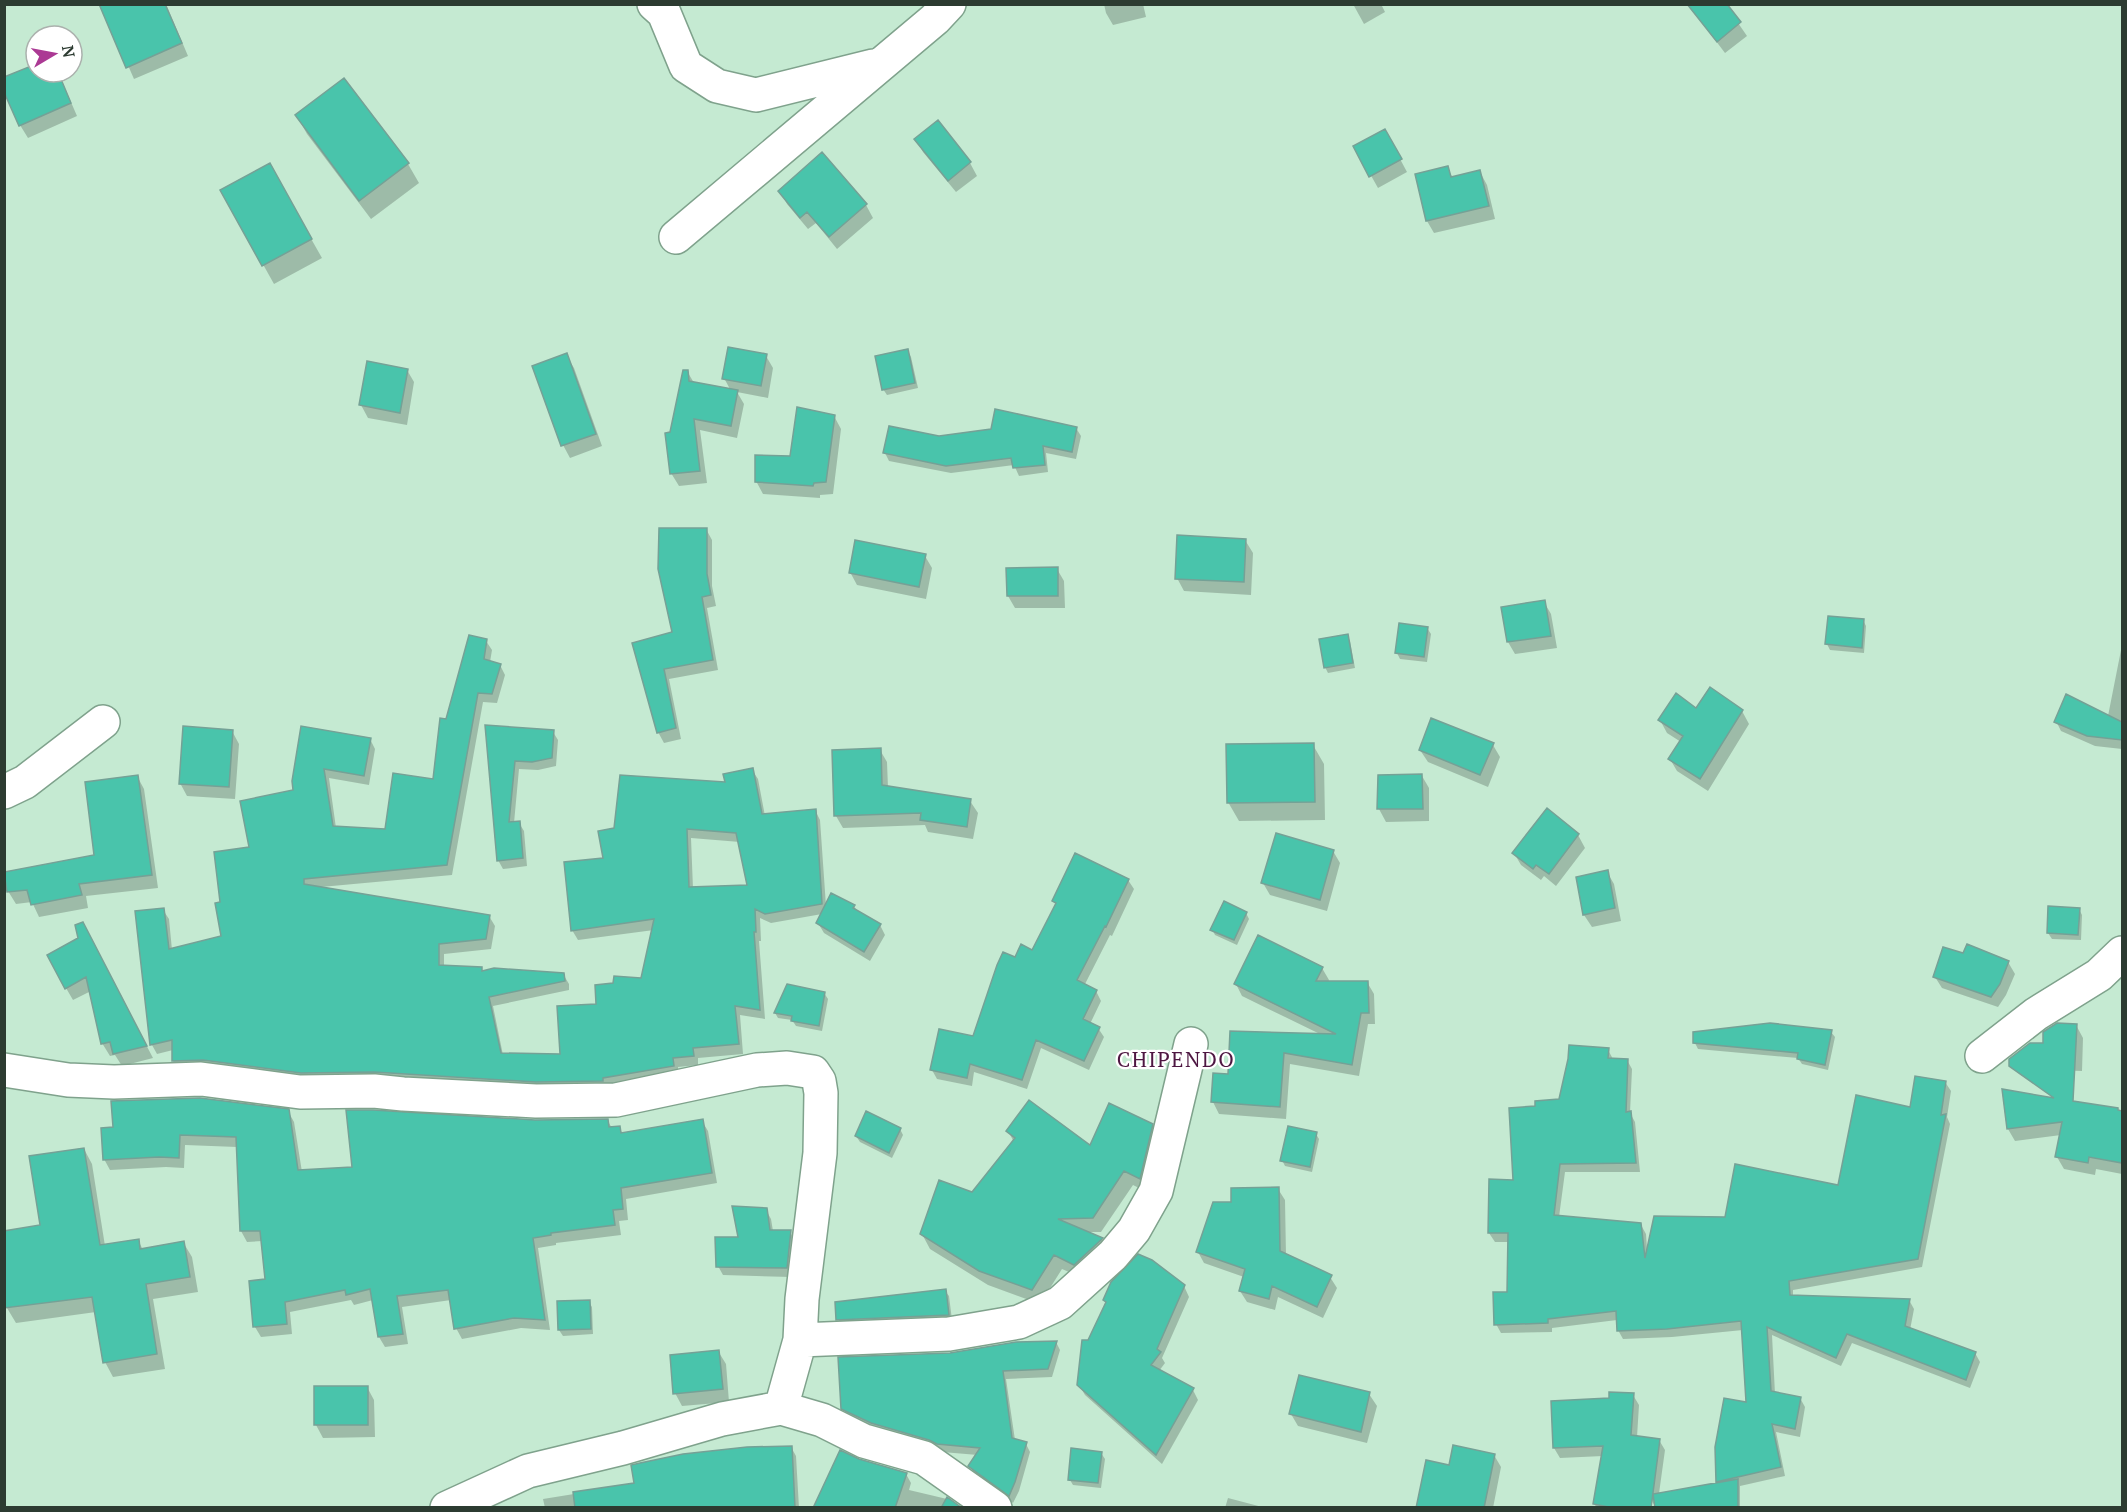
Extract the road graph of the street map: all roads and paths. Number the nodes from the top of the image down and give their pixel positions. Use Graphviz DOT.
graph roads {
  1 [pos="654,4"];
  2 [pos="949,4"];
  3 [pos="879,64"];
  4 [pos="676,237"];
  5 [pos="103,722"];
  6 [pos="4,792"];
  7 [pos="2122,953"];
  8 [pos="1191,1044"];
  9 [pos="1982,1056"];
  10 [pos="4,1070"];
  11 [pos="800,1340"];
  12 [pos="781,1408"];
  13 [pos="447,1508"];
  14 [pos="995,1508"];
  1 -- 3 [label="street"];
  2 -- 3 [label="street"];
  3 -- 4 [label="street"];
  5 -- 6 [label="street"];
  7 -- 9 [label="street"];
  8 -- 11 [label="street"];
  10 -- 11 [label="street"];
  11 -- 12 [label="street"];
  12 -- 13 [label="street"];
  12 -- 14 [label="street"];
}
